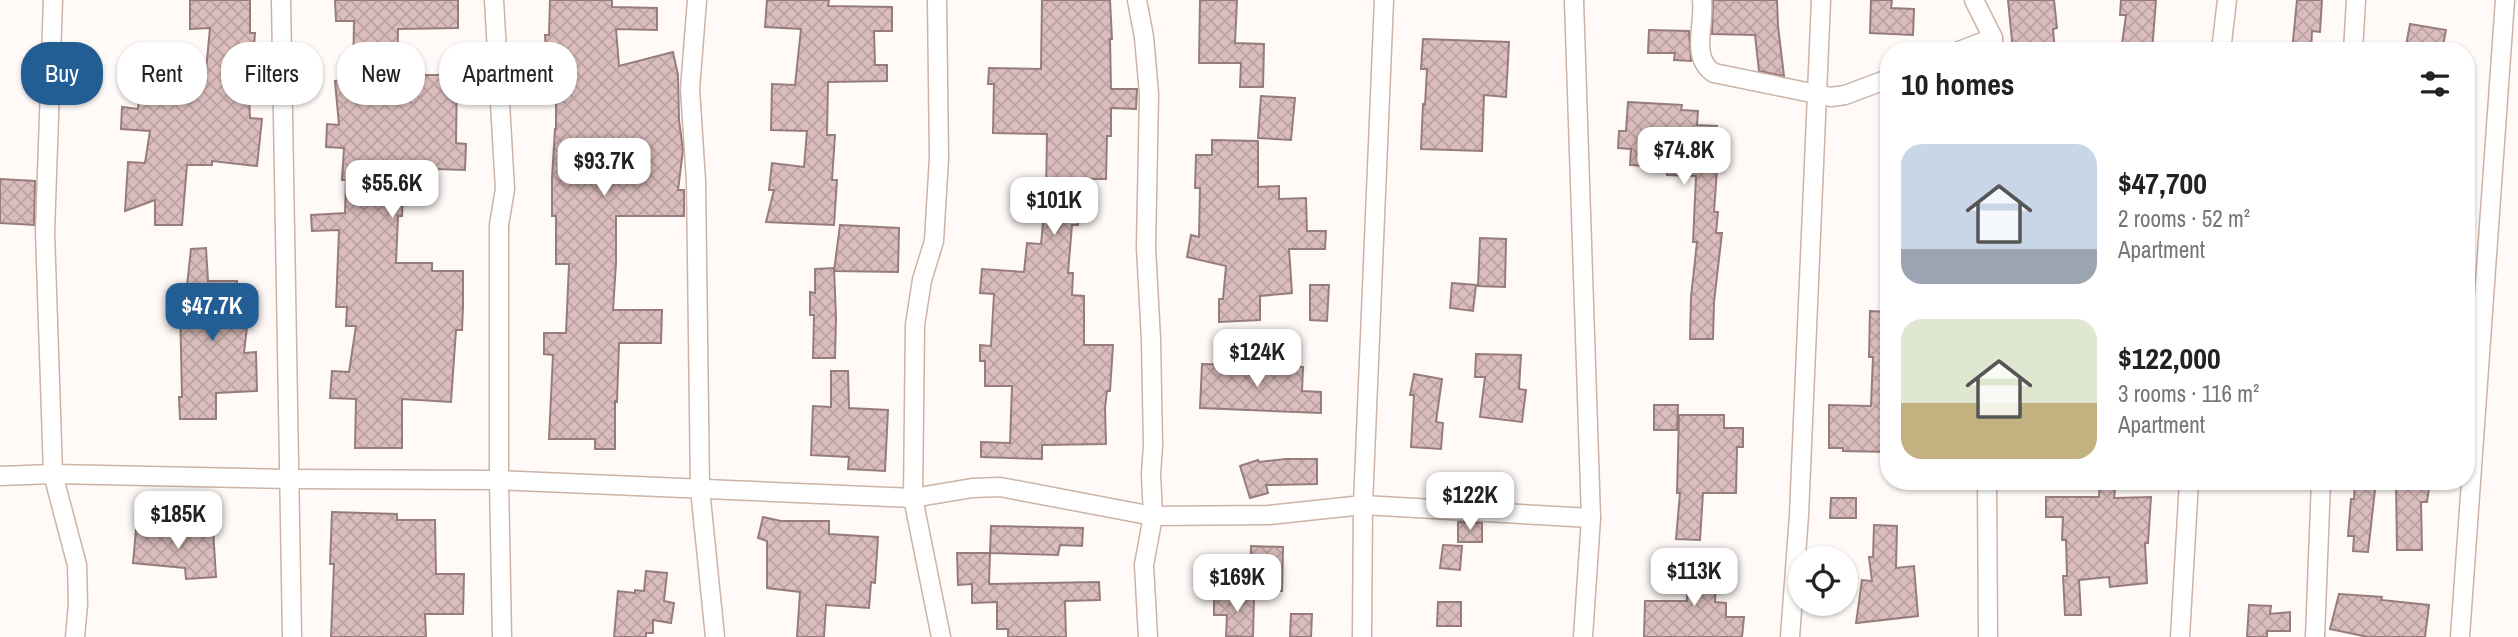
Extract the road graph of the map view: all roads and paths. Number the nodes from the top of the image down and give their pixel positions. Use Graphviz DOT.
graph roads {
  1 [pos="53,0"];
  2 [pos="281,0"];
  3 [pos="494,0"];
  4 [pos="697,0"];
  5 [pos="937,0"];
  6 [pos="1137,0"];
  7 [pos="1384,0"];
  8 [pos="1574,0"];
  9 [pos="1702,0"];
  10 [pos="1821,0"];
  11 [pos="1974,0"];
  12 [pos="2227,0"];
  13 [pos="2356,0"];
  14 [pos="2505,0"];
  15 [pos="1992,42"];
  16 [pos="2222,42"];
  17 [pos="2354,42"];
  18 [pos="1880,82"];
  19 [pos="1817,96"];
  20 [pos="2475,425"];
  21 [pos="53,474"];
  22 [pos="0,476"];
  23 [pos="290,479"];
  24 [pos="499,480"];
  25 [pos="700,489"];
  26 [pos="1987,490"];
  27 [pos="2188,490"];
  28 [pos="2321,490"];
  29 [pos="2470,490"];
  30 [pos="914,498"];
  31 [pos="1363,505"];
  32 [pos="1153,516"];
  33 [pos="1591,518"];
  34 [pos="75,637"];
  35 [pos="292,637"];
  36 [pos="502,637"];
  37 [pos="715,637"];
  38 [pos="941,637"];
  39 [pos="1148,637"];
  40 [pos="1362,637"];
  41 [pos="1583,637"];
  42 [pos="1790,637"];
  43 [pos="1987,637"];
  44 [pos="2180,637"];
  45 [pos="2315,637"];
  46 [pos="2460,637"];
  1 -- 21 [label="street"];
  2 -- 23 [label="street"];
  3 -- 24 [label="street"];
  4 -- 25 [label="street"];
  5 -- 30 [label="street"];
  6 -- 32 [label="street"];
  7 -- 31 [label="street"];
  8 -- 33 [label="street"];
  9 -- 19 [label="street"];
  10 -- 19 [label="street"];
  11 -- 15 [label="street"];
  12 -- 16 [label="street"];
  13 -- 17 [label="street"];
  14 -- 20 [label="street"];
  18 -- 19 [label="street"];
  19 -- 42 [label="street"];
  21 -- 22 [label="street"];
  21 -- 23 [label="street"];
  21 -- 34 [label="street"];
  23 -- 24 [label="street"];
  23 -- 35 [label="street"];
  24 -- 25 [label="street"];
  24 -- 36 [label="street"];
  25 -- 30 [label="street"];
  25 -- 37 [label="street"];
  26 -- 43 [label="street"];
  27 -- 44 [label="street"];
  28 -- 45 [label="street"];
  29 -- 46 [label="street"];
  30 -- 32 [label="street"];
  30 -- 38 [label="street"];
  31 -- 32 [label="street"];
  31 -- 33 [label="street"];
  31 -- 40 [label="street"];
  32 -- 39 [label="street"];
  33 -- 41 [label="street"];
}
